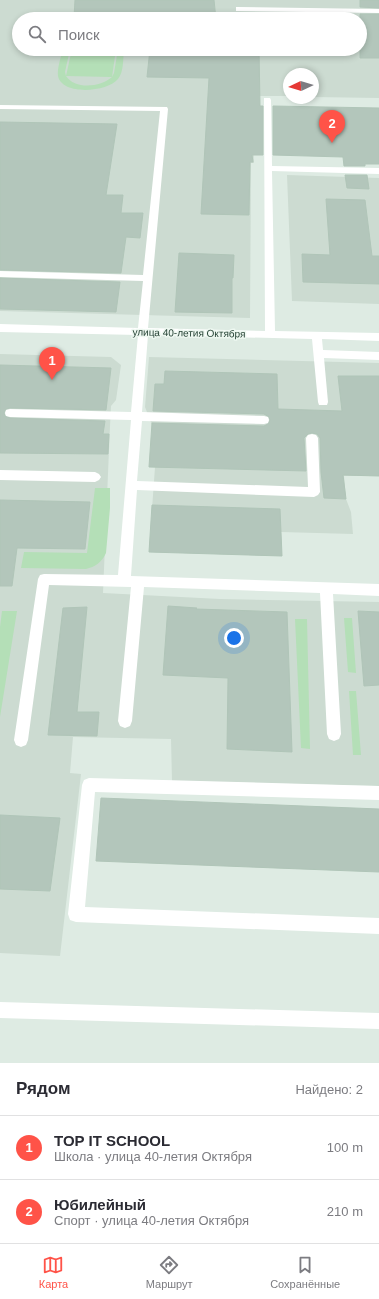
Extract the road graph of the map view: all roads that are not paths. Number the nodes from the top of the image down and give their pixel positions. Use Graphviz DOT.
graph roads {
  1 [pos="239,9"];
  2 [pos="379,11"];
  3 [pos="267,100"];
  4 [pos="0,107"];
  5 [pos="268,168"];
  6 [pos="379,171"];
  7 [pos="0,274"];
  8 [pos="148,278"];
  9 [pos="0,328"];
  10 [pos="143,332"];
  11 [pos="270,335"];
  12 [pos="317,336"];
  13 [pos="379,337"];
  14 [pos="319,354"];
  15 [pos="379,356"];
  16 [pos="323,402"];
  17 [pos="10,413"];
  18 [pos="136,416"];
  19 [pos="264,420"];
  20 [pos="312,438"];
  21 [pos="0,475"];
  22 [pos="95,477"];
  23 [pos="131,485"];
  24 [pos="124,581"];
  25 [pos="138,582"];
  26 [pos="326,588"];
  27 [pos="379,590"];
  28 [pos="125,721"];
  29 [pos="334,734"];
  30 [pos="20,740"];
  31 [pos="379,793"];
  32 [pos="379,926"];
  33 [pos="0,1010"];
  34 [pos="379,1021"];
  1 -- 2 [label="street"];
  3 -- 5 [label="street"];
  4 -- 8 [label="street"];
  5 -- 6 [label="street"];
  5 -- 11 [label="street"];
  7 -- 8 [label="street"];
  8 -- 10 [label="street"];
  9 -- 10 [label="street, улица 40-летия Октября"];
  10 -- 11 [label="street, улица 40-летия Октября"];
  10 -- 18 [label="street"];
  11 -- 12 [label="street, улица 40-летия Октября"];
  12 -- 13 [label="street, улица 40-летия Октября"];
  12 -- 14 [label="street"];
  14 -- 15 [label="street"];
  14 -- 16 [label="street"];
  17 -- 18 [label="street"];
  18 -- 19 [label="street"];
  18 -- 23 [label="street"];
  20 -- 23 [label="street"];
  21 -- 22 [label="street"];
  23 -- 24 [label="street"];
  24 -- 25 [label="street"];
  24 -- 30 [label="street"];
  25 -- 26 [label="street"];
  25 -- 28 [label="street"];
  26 -- 27 [label="street"];
  26 -- 29 [label="street"];
  31 -- 32 [label="street"];
  33 -- 34 [label="street"];
}
